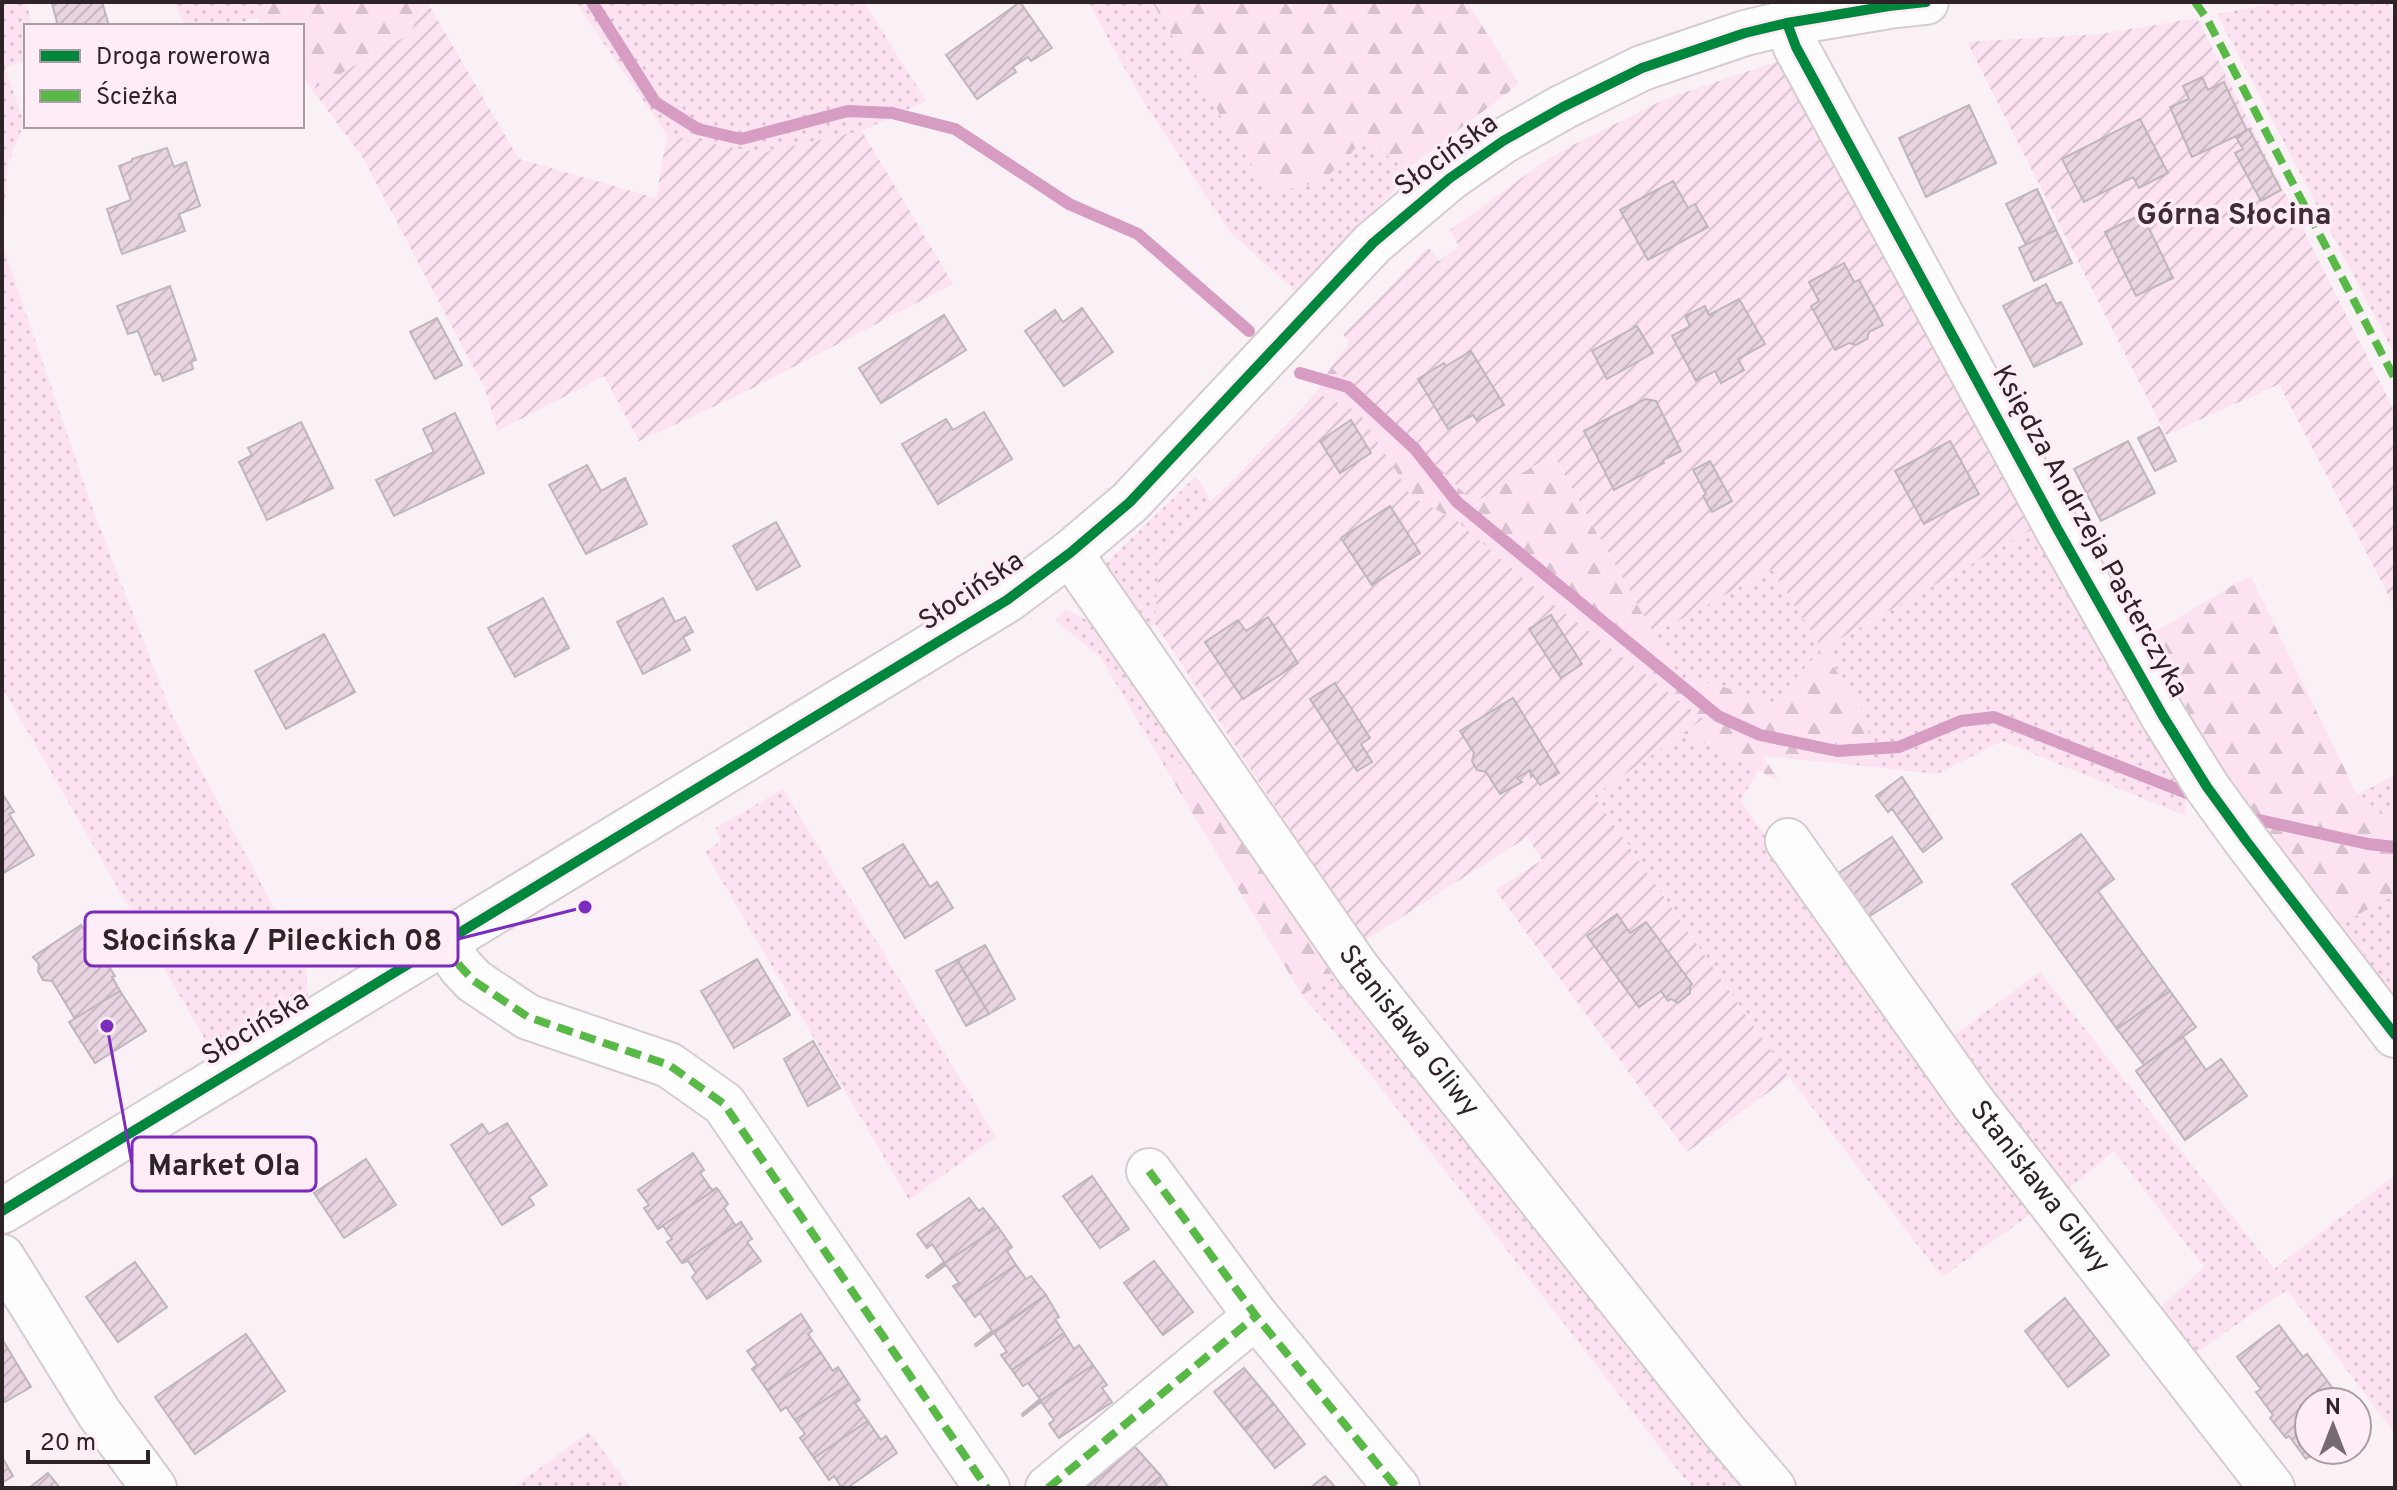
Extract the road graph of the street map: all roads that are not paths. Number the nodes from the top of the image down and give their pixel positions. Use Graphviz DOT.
graph roads {
  1 [pos="1926,2"];
  2 [pos="1787,23"];
  3 [pos="1070,553"];
  4 [pos="1788,841"];
  5 [pos="445,943"];
  6 [pos="2395,1035"];
  7 [pos="1149,1171"];
  8 [pos="2,1211"];
  9 [pos="2,1257"];
  10 [pos="1256,1316"];
  11 [pos="154,1488"];
  12 [pos="987,1488"];
  13 [pos="1048,1488"];
  14 [pos="1397,1488"];
  15 [pos="1773,1488"];
  16 [pos="2272,1488"];
  1 -- 2 [label="street, Słocińska"];
  2 -- 3 [label="street, Słocińska"];
  2 -- 6 [label="street, Księdza Andrzeja Pasterczyka"];
  3 -- 5 [label="street, Słocińska"];
  3 -- 15 [label="street, Stanisława Gliwy"];
  4 -- 16 [label="street, Stanisława Gliwy"];
  5 -- 8 [label="street, Słocińska"];
  5 -- 12 [label="street"];
  7 -- 10 [label="street"];
  9 -- 11 [label="street"];
  10 -- 13 [label="street"];
  10 -- 14 [label="street"];
}
